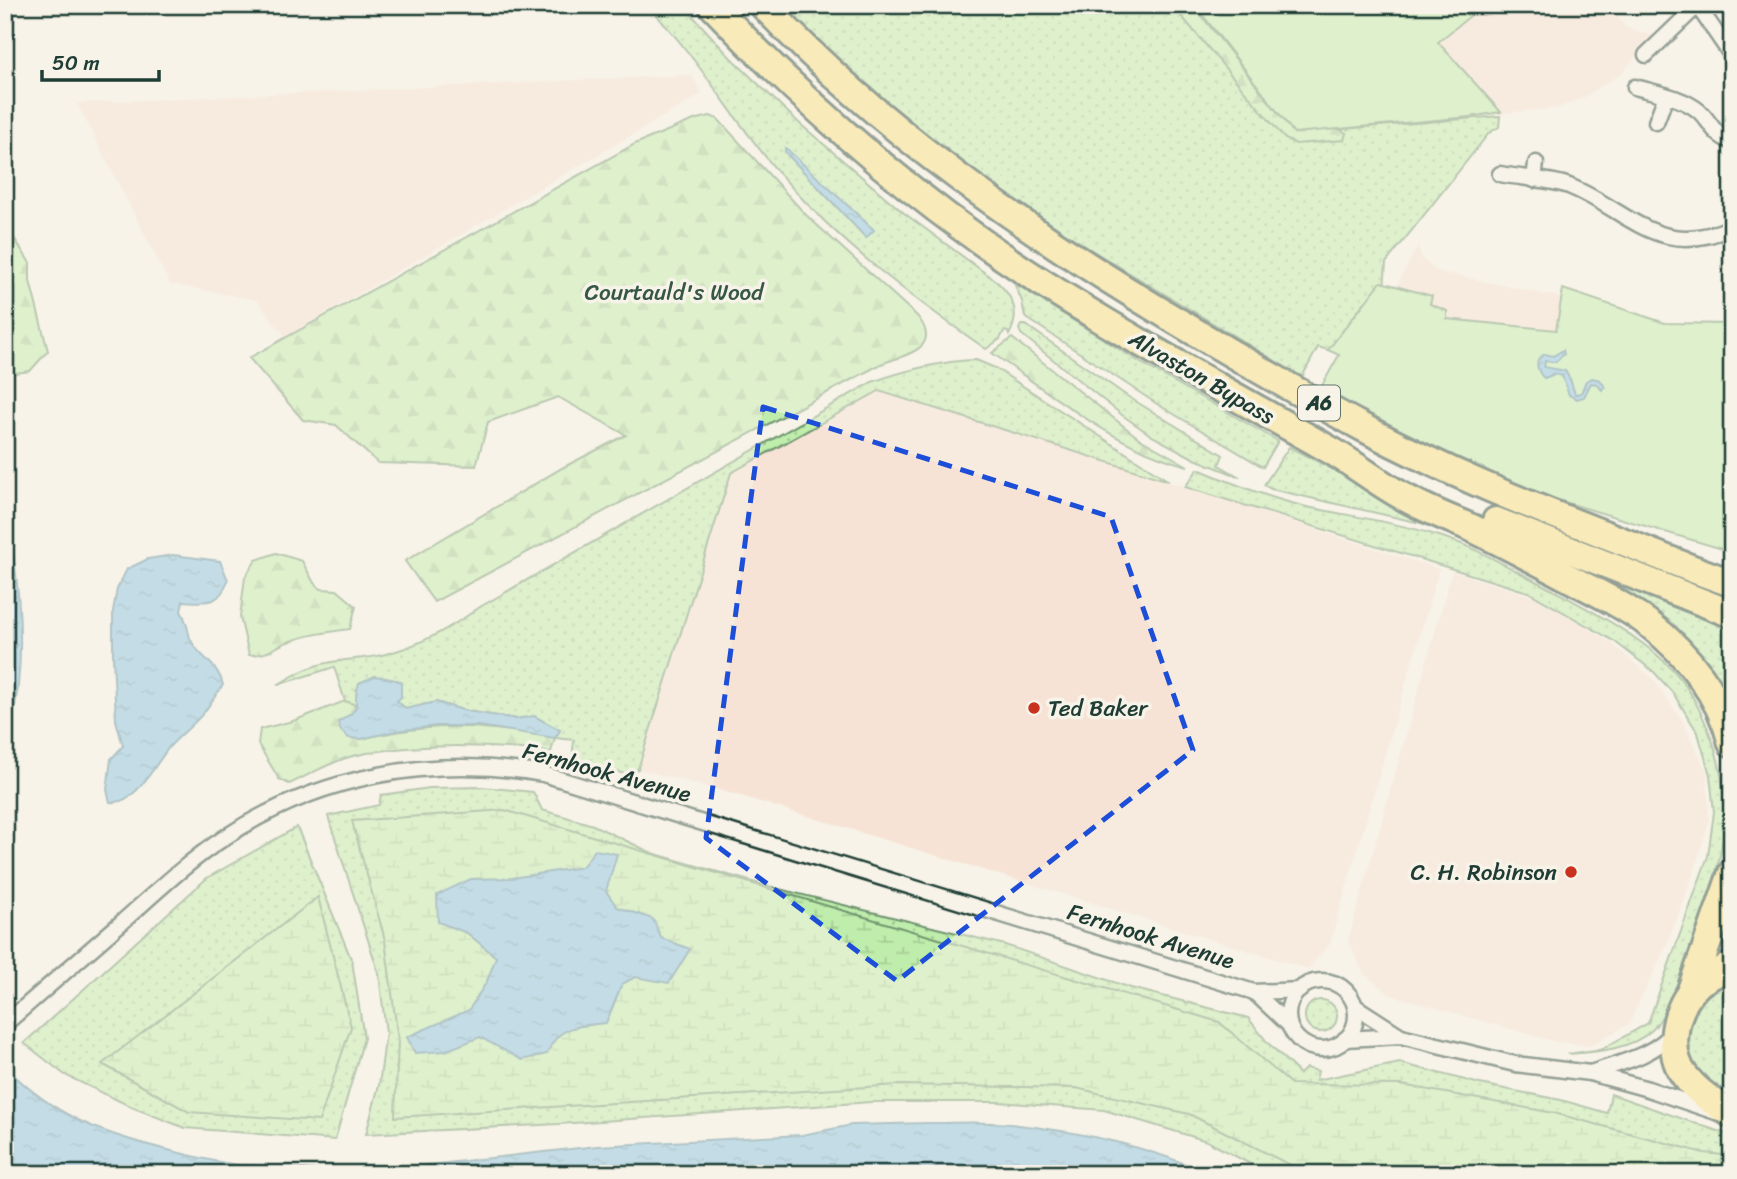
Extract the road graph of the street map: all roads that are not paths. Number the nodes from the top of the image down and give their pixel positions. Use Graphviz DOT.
graph roads {
  1 [pos="712,5"];
  2 [pos="763,5"];
  3 [pos="1697,6"];
  4 [pos="1646,55"];
  5 [pos="1732,56"];
  6 [pos="1635,87"];
  7 [pos="1666,96"];
  8 [pos="1656,121"];
  9 [pos="1732,142"];
  10 [pos="1536,163"];
  11 [pos="1500,174"];
  12 [pos="1534,180"];
  13 [pos="1732,227"];
  14 [pos="1339,454"];
  15 [pos="1593,530"];
  16 [pos="1732,566"];
  17 [pos="1732,583"];
  18 [pos="1732,614"];
  19 [pos="1732,743"];
  20 [pos="1732,873"];
  21 [pos="1732,965"];
  22 [pos="1300,990"];
  23 [pos="1254,992"];
  24 [pos="1690,993"];
  25 [pos="1356,1007"];
  26 [pos="5,1024"];
  27 [pos="1288,1024"];
  28 [pos="1675,1031"];
  29 [pos="1401,1036"];
  30 [pos="1345,1039"];
  31 [pos="1590,1073"];
  32 [pos="1732,1114"];
  1 -- 14 [label="highway, Alvaston Bypass / A6"];
  2 -- 15 [label="highway, Alvaston Bypass / A6"];
  3 -- 4 [label="street"];
  3 -- 5 [label="street"];
  6 -- 7 [label="street"];
  7 -- 8 [label="street"];
  7 -- 9 [label="street"];
  10 -- 12 [label="street"];
  11 -- 12 [label="street"];
  12 -- 13 [label="street"];
  14 -- 18 [label="highway"];
  14 -- 19 [label="highway, Alvaston Bypass / A6"];
  15 -- 16 [label="highway, A6"];
  15 -- 17 [label="highway"];
  20 -- 24 [label="highway"];
  21 -- 24 [label="highway"];
  22 -- 23 [label="street, Fernhook Avenue"];
  22 -- 25 [label="street, Fernhook Avenue"];
  22 -- 27 [label="street"];
  23 -- 26 [label="street, Fernhook Avenue"];
  23 -- 27 [label="street, Fernhook Avenue"];
  24 -- 28 [label="highway"];
  25 -- 29 [label="street, Fernhook Avenue"];
  25 -- 30 [label="street"];
  27 -- 30 [label="street, Fernhook Avenue"];
  28 -- 31 [label="street, Fernhook Avenue"];
  28 -- 32 [label="highway"];
  29 -- 30 [label="street, Fernhook Avenue"];
  29 -- 31 [label="street, Fernhook Avenue"];
  31 -- 32 [label="street, Fernhook Avenue"];
}
